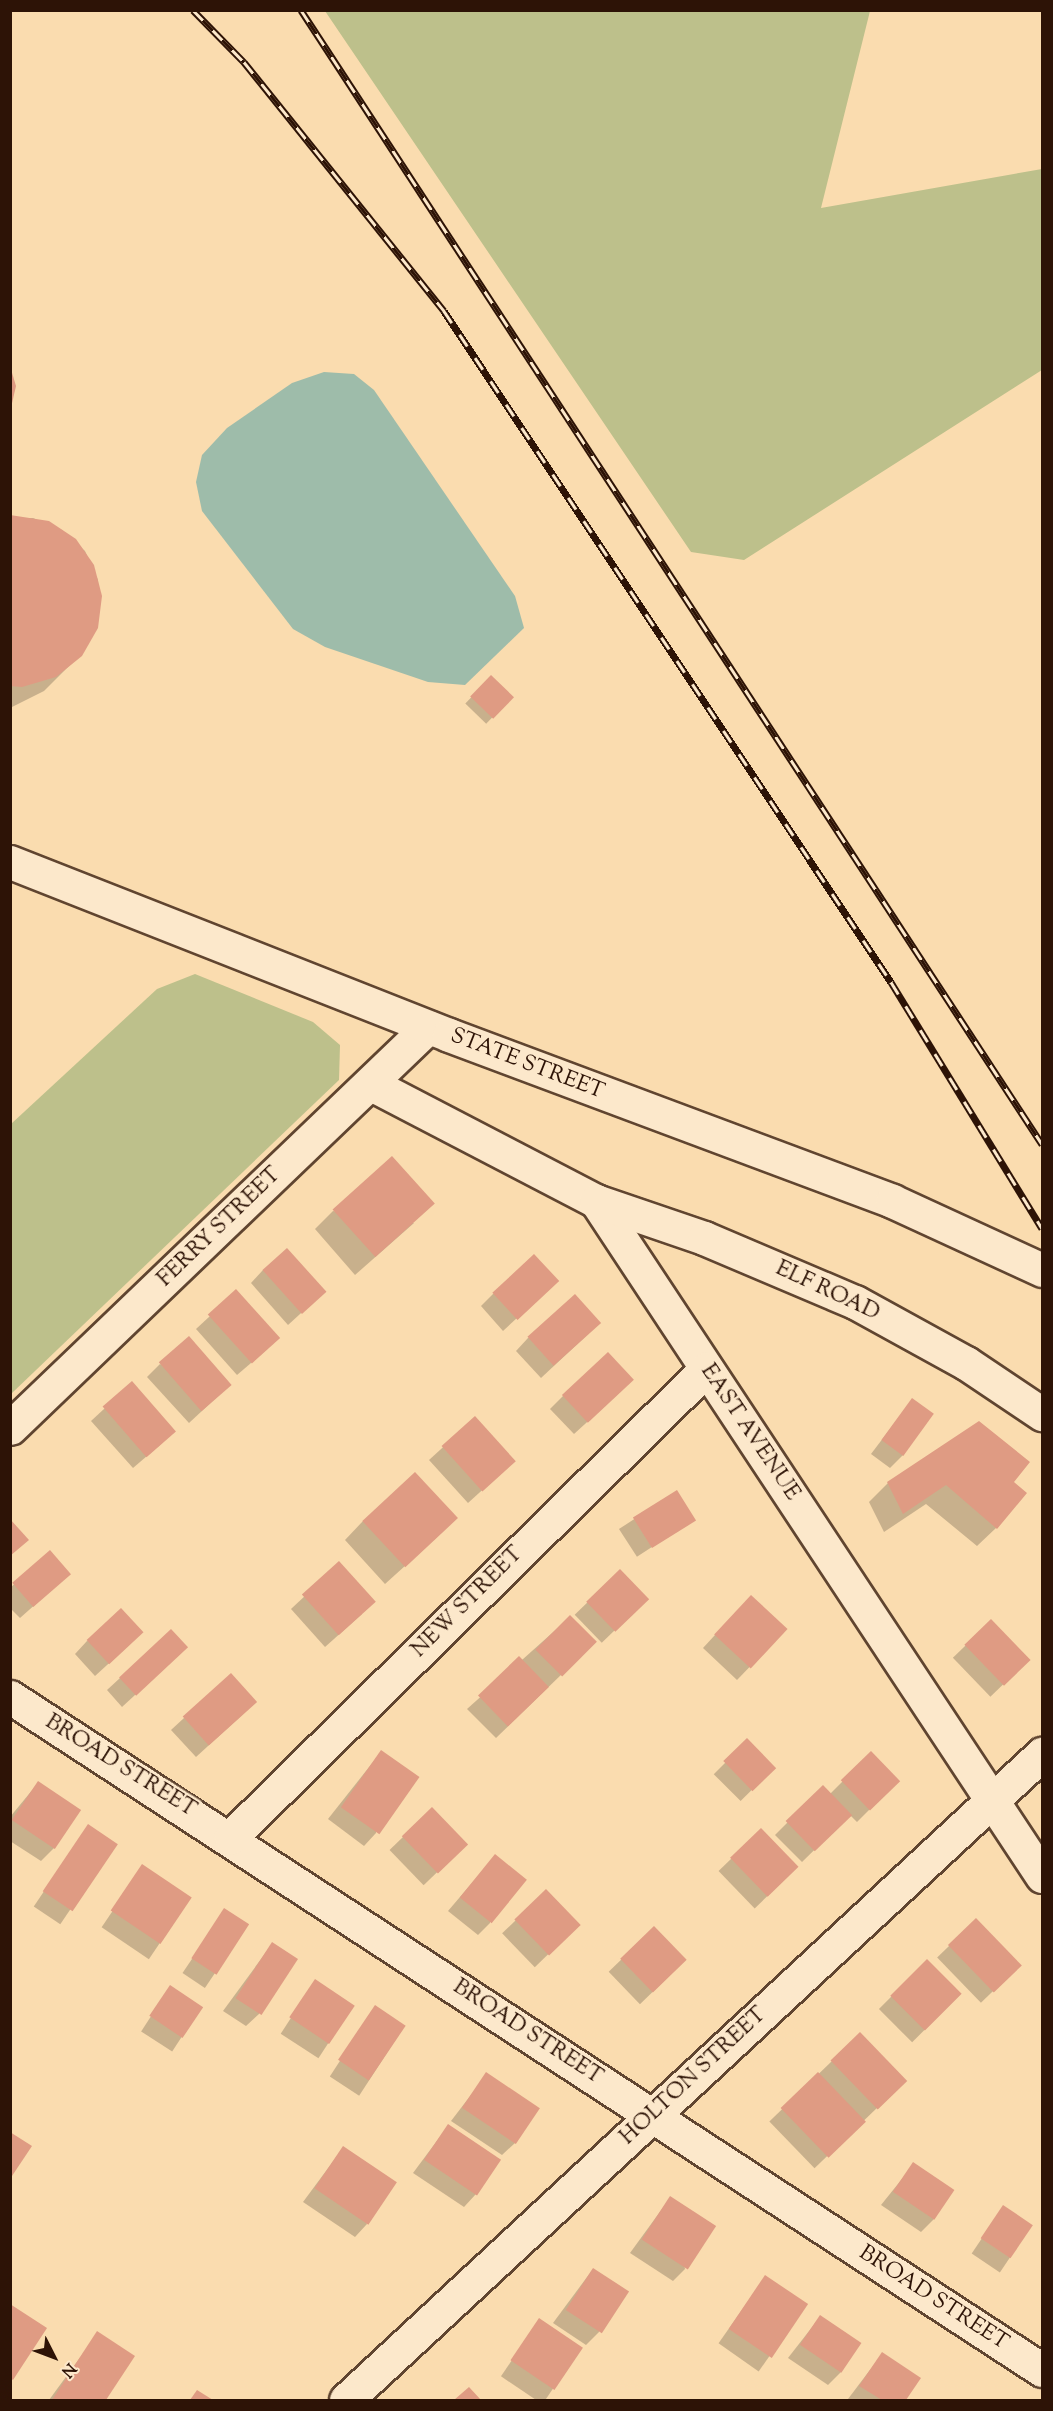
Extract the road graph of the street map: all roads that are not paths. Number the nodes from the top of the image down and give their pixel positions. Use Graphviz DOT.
graph roads {
  1 [pos="10,862"];
  2 [pos="428,1027"];
  3 [pos="371,1084"];
  4 [pos="596,1201"];
  5 [pos="1028,1263"];
  6 [pos="706,1369"];
  7 [pos="1042,1414"];
  8 [pos="10,1428"];
  9 [pos="10,1697"];
  10 [pos="1042,1754"];
  11 [pos="994,1799"];
  12 [pos="231,1837"];
  13 [pos="1042,1876"];
  14 [pos="653,2116"];
  15 [pos="1042,2370"];
  16 [pos="346,2400"];
  1 -- 2 [label="street, STATE STREET"];
  2 -- 3 [label="street, FERRY STREET"];
  2 -- 5 [label="street, STATE STREET"];
  3 -- 4 [label="street, EAST AVENUE"];
  3 -- 8 [label="street, FERRY STREET"];
  4 -- 6 [label="street, EAST AVENUE"];
  4 -- 7 [label="street, ELF ROAD"];
  6 -- 11 [label="street, EAST AVENUE"];
  6 -- 12 [label="street, NEW STREET"];
  9 -- 12 [label="street, BROAD STREET"];
  10 -- 11 [label="street, HOLTON STREET"];
  11 -- 13 [label="street, EAST AVENUE"];
  11 -- 14 [label="street, HOLTON STREET"];
  12 -- 14 [label="street, BROAD STREET"];
  14 -- 15 [label="street, BROAD STREET"];
  14 -- 16 [label="street, HOLTON STREET"];
}
